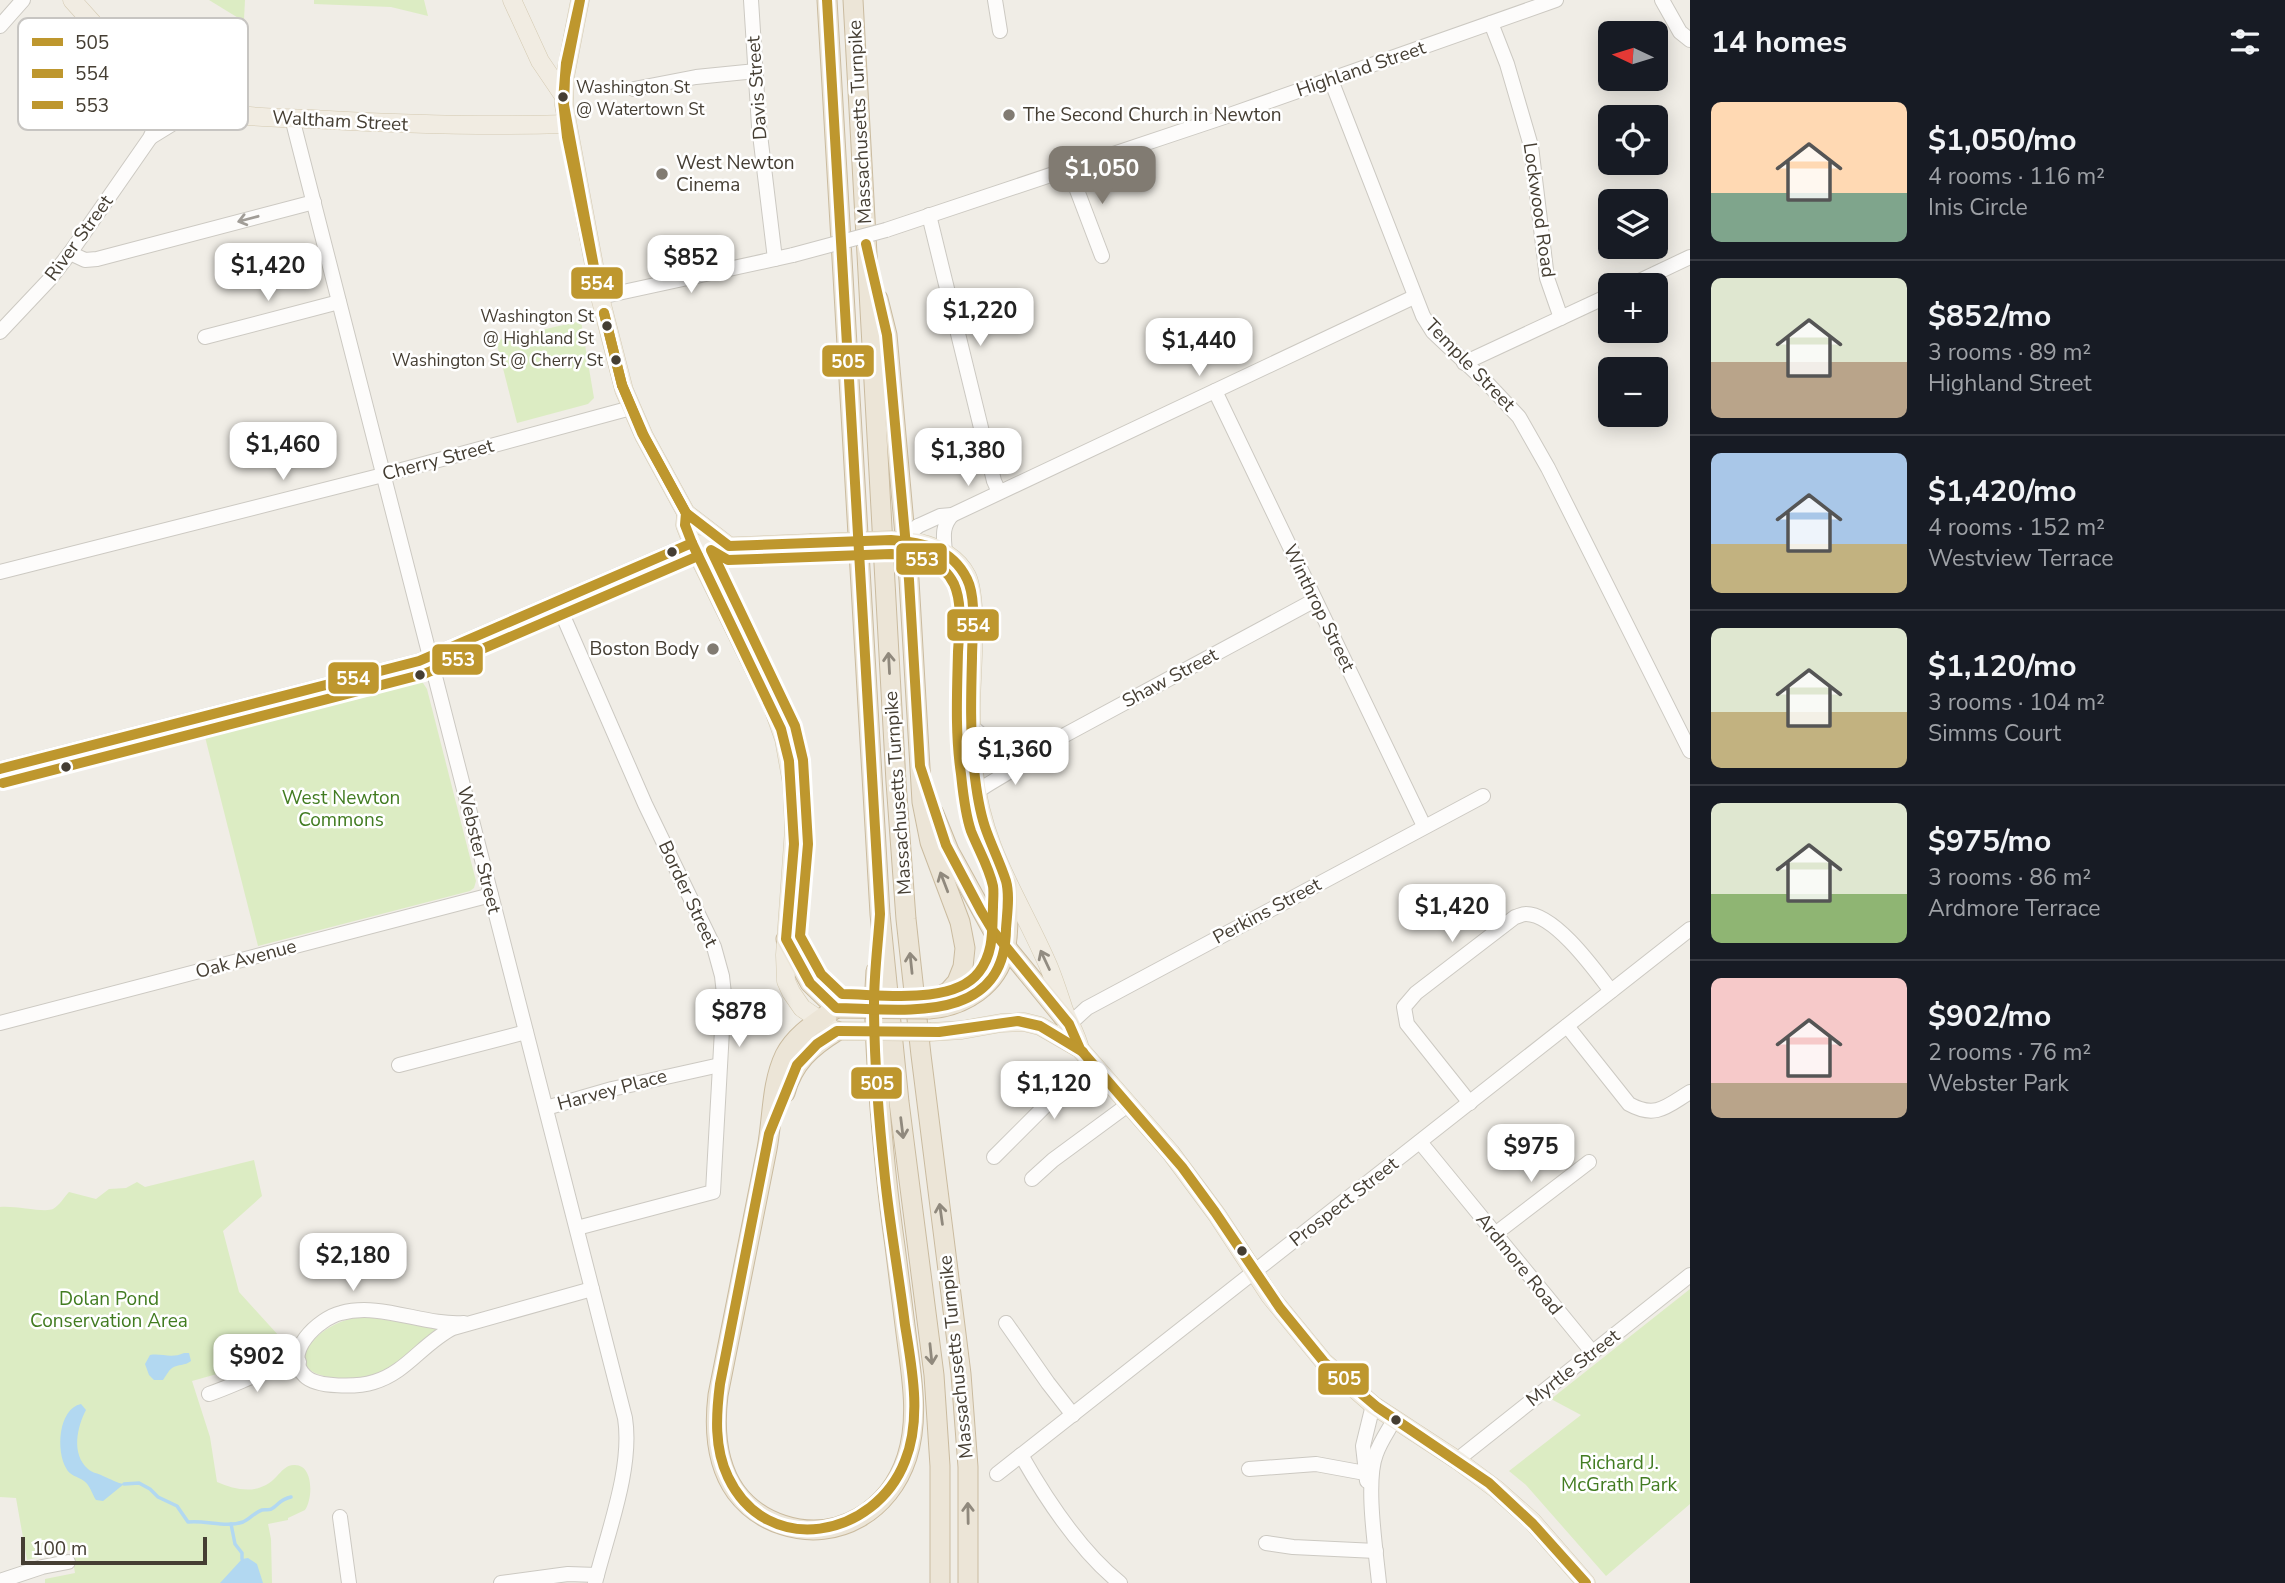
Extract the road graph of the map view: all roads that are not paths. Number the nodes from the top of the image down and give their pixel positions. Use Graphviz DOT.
graph roads {
  1 [pos="23,0"];
  2 [pos="72,0"];
  3 [pos="512,0"];
  4 [pos="579,0"];
  5 [pos="751,0"];
  6 [pos="827,0"];
  7 [pos="853,0"];
  8 [pos="995,0"];
  9 [pos="1556,0"];
  10 [pos="1662,0"];
  11 [pos="89,18"];
  12 [pos="1491,23"];
  13 [pos="0,26"];
  14 [pos="1000,31"];
  15 [pos="1690,40"];
  16 [pos="756,71"];
  17 [pos="1331,80"];
  18 [pos="634,89"];
  19 [pos="564,95"];
  20 [pos="248,115"];
  21 [pos="292,118"];
  22 [pos="566,124"];
  23 [pos="154,130"];
  24 [pos="163,130"];
  25 [pos="150,138"];
  26 [pos="1069,169"];
  27 [pos="314,202"];
  28 [pos="929,215"];
  29 [pos="70,253"];
  30 [pos="867,253"];
  31 [pos="1102,256"];
  32 [pos="1690,257"];
  33 [pos="775,259"];
  34 [pos="1656,273"];
  35 [pos="600,297"];
  36 [pos="1414,297"];
  37 [pos="1598,301"];
  38 [pos="339,302"];
  39 [pos="1561,318"];
  40 [pos="0,332"];
  41 [pos="205,337"];
  42 [pos="1464,363"];
  43 [pos="1215,390"];
  44 [pos="631,408"];
  45 [pos="383,475"];
  46 [pos="999,492"];
  47 [pos="685,513"];
  48 [pos="952,515"];
  49 [pos="919,535"];
  50 [pos="692,543"];
  51 [pos="729,546"];
  52 [pos="945,553"];
  53 [pos="0,572"];
  54 [pos="1315,600"];
  55 [pos="557,601"];
  56 [pos="430,657"];
  57 [pos="971,726"];
  58 [pos="1690,751"];
  59 [pos="1026,756"];
  60 [pos="920,766"];
  61 [pos="0,769"];
  62 [pos="977,792"];
  63 [pos="1483,796"];
  64 [pos="1424,826"];
  65 [pos="1007,884"];
  66 [pos="491,895"];
  67 [pos="880,914"];
  68 [pos="1690,929"];
  69 [pos="786,939"];
  70 [pos="1006,947"];
  71 [pos="1611,991"];
  72 [pos="923,1006"];
  73 [pos="836,1008"];
  74 [pos="818,1021"];
  75 [pos="0,1023"];
  76 [pos="1567,1026"];
  77 [pos="1063,1030"];
  78 [pos="837,1031"];
  79 [pos="526,1032"];
  80 [pos="1085,1055"];
  81 [pos="399,1065"];
  82 [pos="720,1065"];
  83 [pos="1690,1092"];
  84 [pos="1470,1103"];
  85 [pos="1129,1104"];
  86 [pos="546,1108"];
  87 [pos="769,1134"];
  88 [pos="1420,1142"];
  89 [pos="994,1157"];
  90 [pos="1589,1162"];
  91 [pos="1032,1179"];
  92 [pos="577,1228"];
  93 [pos="1495,1234"];
  94 [pos="1254,1272"];
  95 [pos="1690,1275"];
  96 [pos="592,1289"];
  97 [pos="464,1323"];
  98 [pos="1006,1323"];
  99 [pos="1592,1353"];
  100 [pos="299,1362"];
  101 [pos="209,1394"];
  102 [pos="1373,1405"];
  103 [pos="1073,1415"];
  104 [pos="1394,1420"];
  105 [pos="1021,1455"];
  106 [pos="1457,1460"];
  107 [pos="1249,1469"];
  108 [pos="1365,1473"];
  109 [pos="998,1474"];
  110 [pos="1371,1496"];
  111 [pos="340,1517"];
  112 [pos="1266,1543"];
  113 [pos="1376,1551"];
  114 [pos="68,1562"];
  115 [pos="596,1579"];
  116 [pos="0,1581"];
  117 [pos="349,1583"];
  118 [pos="501,1583"];
  119 [pos="940,1583"];
  120 [pos="968,1583"];
  121 [pos="1120,1583"];
  122 [pos="1379,1583"];
  123 [pos="1586,1583"];
  1 -- 13 [label="street"];
  2 -- 11 [label="main road, Waltham Street"];
  3 -- 19 [label="main road"];
  4 -- 19 [label="main road"];
  5 -- 16 [label="street, Davis Street"];
  6 -- 67 [label="highway, Massachusetts Turnpike"];
  7 -- 30 [label="highway, Massachusetts Turnpike"];
  8 -- 14 [label="street"];
  9 -- 12 [label="street, Highland Street"];
  10 -- 15 [label="street"];
  12 -- 17 [label="street, Highland Street"];
  12 -- 39 [label="street, Lockwood Road"];
  16 -- 18 [label="street"];
  16 -- 33 [label="street, Davis Street"];
  17 -- 26 [label="street, Highland Street"];
  17 -- 36 [label="street, Temple Street"];
  19 -- 22 [label="main road"];
  20 -- 21 [label="main road, Waltham Street"];
  21 -- 22 [label="main road, Waltham Street"];
  21 -- 27 [label="street, Webster Street"];
  22 -- 35 [label="main road"];
  23 -- 25 [label="street, River Street"];
  24 -- 25 [label="street, River Street"];
  25 -- 29 [label="street, River Street"];
  26 -- 28 [label="street, Highland Street"];
  26 -- 31 [label="street"];
  27 -- 29 [label="street, one-way"];
  27 -- 38 [label="street, Webster Street"];
  28 -- 33 [label="street, Highland Street, bridge"];
  28 -- 46 [label="street"];
  29 -- 40 [label="street, River Street"];
  30 -- 60 [label="highway"];
  120 -- 30 [label="highway, Massachusetts Turnpike, one-way"];
  32 -- 34 [label="street"];
  33 -- 35 [label="street, Highland Street"];
  35 -- 44 [label="main road"];
  36 -- 42 [label="street, Temple Street"];
  36 -- 43 [label="street"];
  37 -- 39 [label="street"];
  38 -- 41 [label="street"];
  38 -- 45 [label="street, Webster Street"];
  39 -- 42 [label="street"];
  42 -- 58 [label="street, Temple Street"];
  43 -- 46 [label="street"];
  43 -- 54 [label="street, Winthrop Street"];
  44 -- 45 [label="street, Cherry Street"];
  44 -- 47 [label="main road"];
  45 -- 53 [label="street, Cherry Street"];
  45 -- 56 [label="street, Webster Street"];
  46 -- 48 [label="street"];
  47 -- 50 [label="main road"];
  47 -- 51 [label="main road"];
  48 -- 49 [label="street"];
  48 -- 52 [label="street"];
  49 -- 51 [label="main road, bridge"];
  49 -- 52 [label="main road"];
  50 -- 51 [label="main road"];
  50 -- 55 [label="street"];
  50 -- 69 [label="main road"];
  52 -- 57 [label="main road"];
  54 -- 59 [label="street, Shaw Street"];
  54 -- 64 [label="street, Winthrop Street"];
  55 -- 56 [label="street"];
  55 -- 82 [label="street, Border Street"];
  56 -- 61 [label="street"];
  56 -- 66 [label="street, Webster Street"];
  57 -- 59 [label="street"];
  57 -- 62 [label="main road"];
  59 -- 62 [label="street, Shaw Street"];
  60 -- 70 [label="highway"];
  72 -- 60 [label="highway, one-way"];
  62 -- 65 [label="main road"];
  63 -- 64 [label="street, Perkins Street"];
  64 -- 77 [label="street, Perkins Street"];
  65 -- 70 [label="highway"];
  77 -- 65 [label="main road, one-way"];
  66 -- 75 [label="street, Oak Avenue"];
  66 -- 79 [label="street, Webster Street"];
  67 -- 87 [label="highway"];
  67 -- 119 [label="highway, Massachusetts Turnpike, one-way"];
  68 -- 71 [label="street, Prospect Street"];
  69 -- 73 [label="highway"];
  69 -- 74 [label="main road"];
  70 -- 72 [label="highway"];
  70 -- 77 [label="highway"];
  71 -- 76 [label="street, Prospect Street"];
  71 -- 84 [label="street"];
  72 -- 73 [label="highway, bridge"];
  73 -- 74 [label="highway"];
  74 -- 78 [label="main road"];
  74 -- 87 [label="highway"];
  76 -- 83 [label="street"];
  76 -- 84 [label="street, Prospect Street"];
  77 -- 78 [label="main road, bridge"];
  77 -- 80 [label="main road"];
  78 -- 87 [label="highway"];
  79 -- 81 [label="street"];
  79 -- 86 [label="street, Webster Street"];
  80 -- 85 [label="main road"];
  80 -- 89 [label="street"];
  82 -- 86 [label="street, Harvey Place"];
  82 -- 92 [label="street, Border Street"];
  84 -- 88 [label="street, Prospect Street"];
  85 -- 91 [label="street"];
  85 -- 94 [label="main road"];
  86 -- 92 [label="street, Webster Street"];
  88 -- 93 [label="street, Ardmore Road"];
  88 -- 94 [label="street, Prospect Street"];
  90 -- 93 [label="street"];
  92 -- 96 [label="street, Webster Street"];
  93 -- 99 [label="street, Ardmore Road"];
  94 -- 102 [label="main road"];
  94 -- 103 [label="street, Prospect Street"];
  95 -- 99 [label="street, Myrtle Street"];
  96 -- 97 [label="street"];
  96 -- 115 [label="street, Webster Street"];
  97 -- 100 [label="street"];
  97 -- 100 [label="street"];
  98 -- 103 [label="street"];
  99 -- 106 [label="street, Myrtle Street"];
  100 -- 101 [label="street"];
  102 -- 104 [label="main road"];
  102 -- 108 [label="street"];
  103 -- 105 [label="street, Prospect Street"];
  104 -- 106 [label="main road"];
  104 -- 110 [label="street"];
  105 -- 109 [label="street, Prospect Street"];
  105 -- 121 [label="street"];
  106 -- 123 [label="main road"];
  107 -- 108 [label="street"];
  108 -- 110 [label="street"];
  110 -- 113 [label="street"];
  111 -- 117 [label="street"];
  112 -- 113 [label="street"];
  113 -- 122 [label="street"];
  114 -- 116 [label="street"];
  115 -- 118 [label="street"];
}
